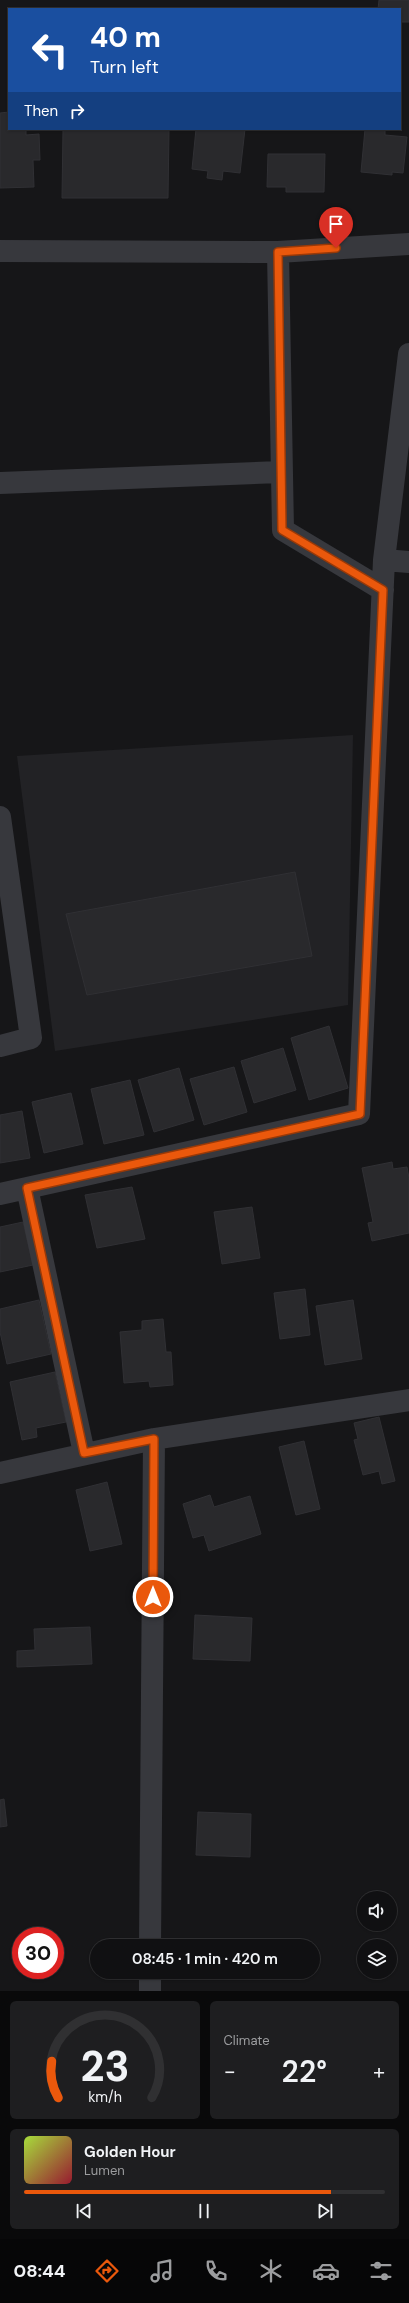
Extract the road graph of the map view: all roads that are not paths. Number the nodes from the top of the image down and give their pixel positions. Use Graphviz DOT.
graph roads {
  1 [pos="409,244"];
  2 [pos="0,252"];
  3 [pos="278,252"];
  4 [pos="409,354"];
  5 [pos="280,472"];
  6 [pos="0,483"];
  7 [pos="384,560"];
  8 [pos="409,562"];
  9 [pos="383,590"];
  10 [pos="0,818"];
  11 [pos="0,1046"];
  12 [pos="27,1188"];
  13 [pos="0,1194"];
  14 [pos="409,1400"];
  15 [pos="154,1439"];
  16 [pos="84,1453"];
  17 [pos="0,1473"];
  18 [pos="150,1939"];
  19 [pos="150,1979"];
  20 [pos="150,1991"];
  1 -- 3 [label="street"];
  2 -- 3 [label="street"];
  3 -- 5 [label="street"];
  4 -- 7 [label="street"];
  5 -- 6 [label="street"];
  5 -- 9 [label="street"];
  7 -- 8 [label="street"];
  7 -- 9 [label="street"];
  9 -- 12 [label="street"];
  10 -- 11 [label="street"];
  12 -- 13 [label="street"];
  12 -- 16 [label="street"];
  14 -- 15 [label="street"];
  15 -- 16 [label="street"];
  15 -- 18 [label="street"];
  16 -- 17 [label="street"];
  19 -- 20 [label="street"];
}
